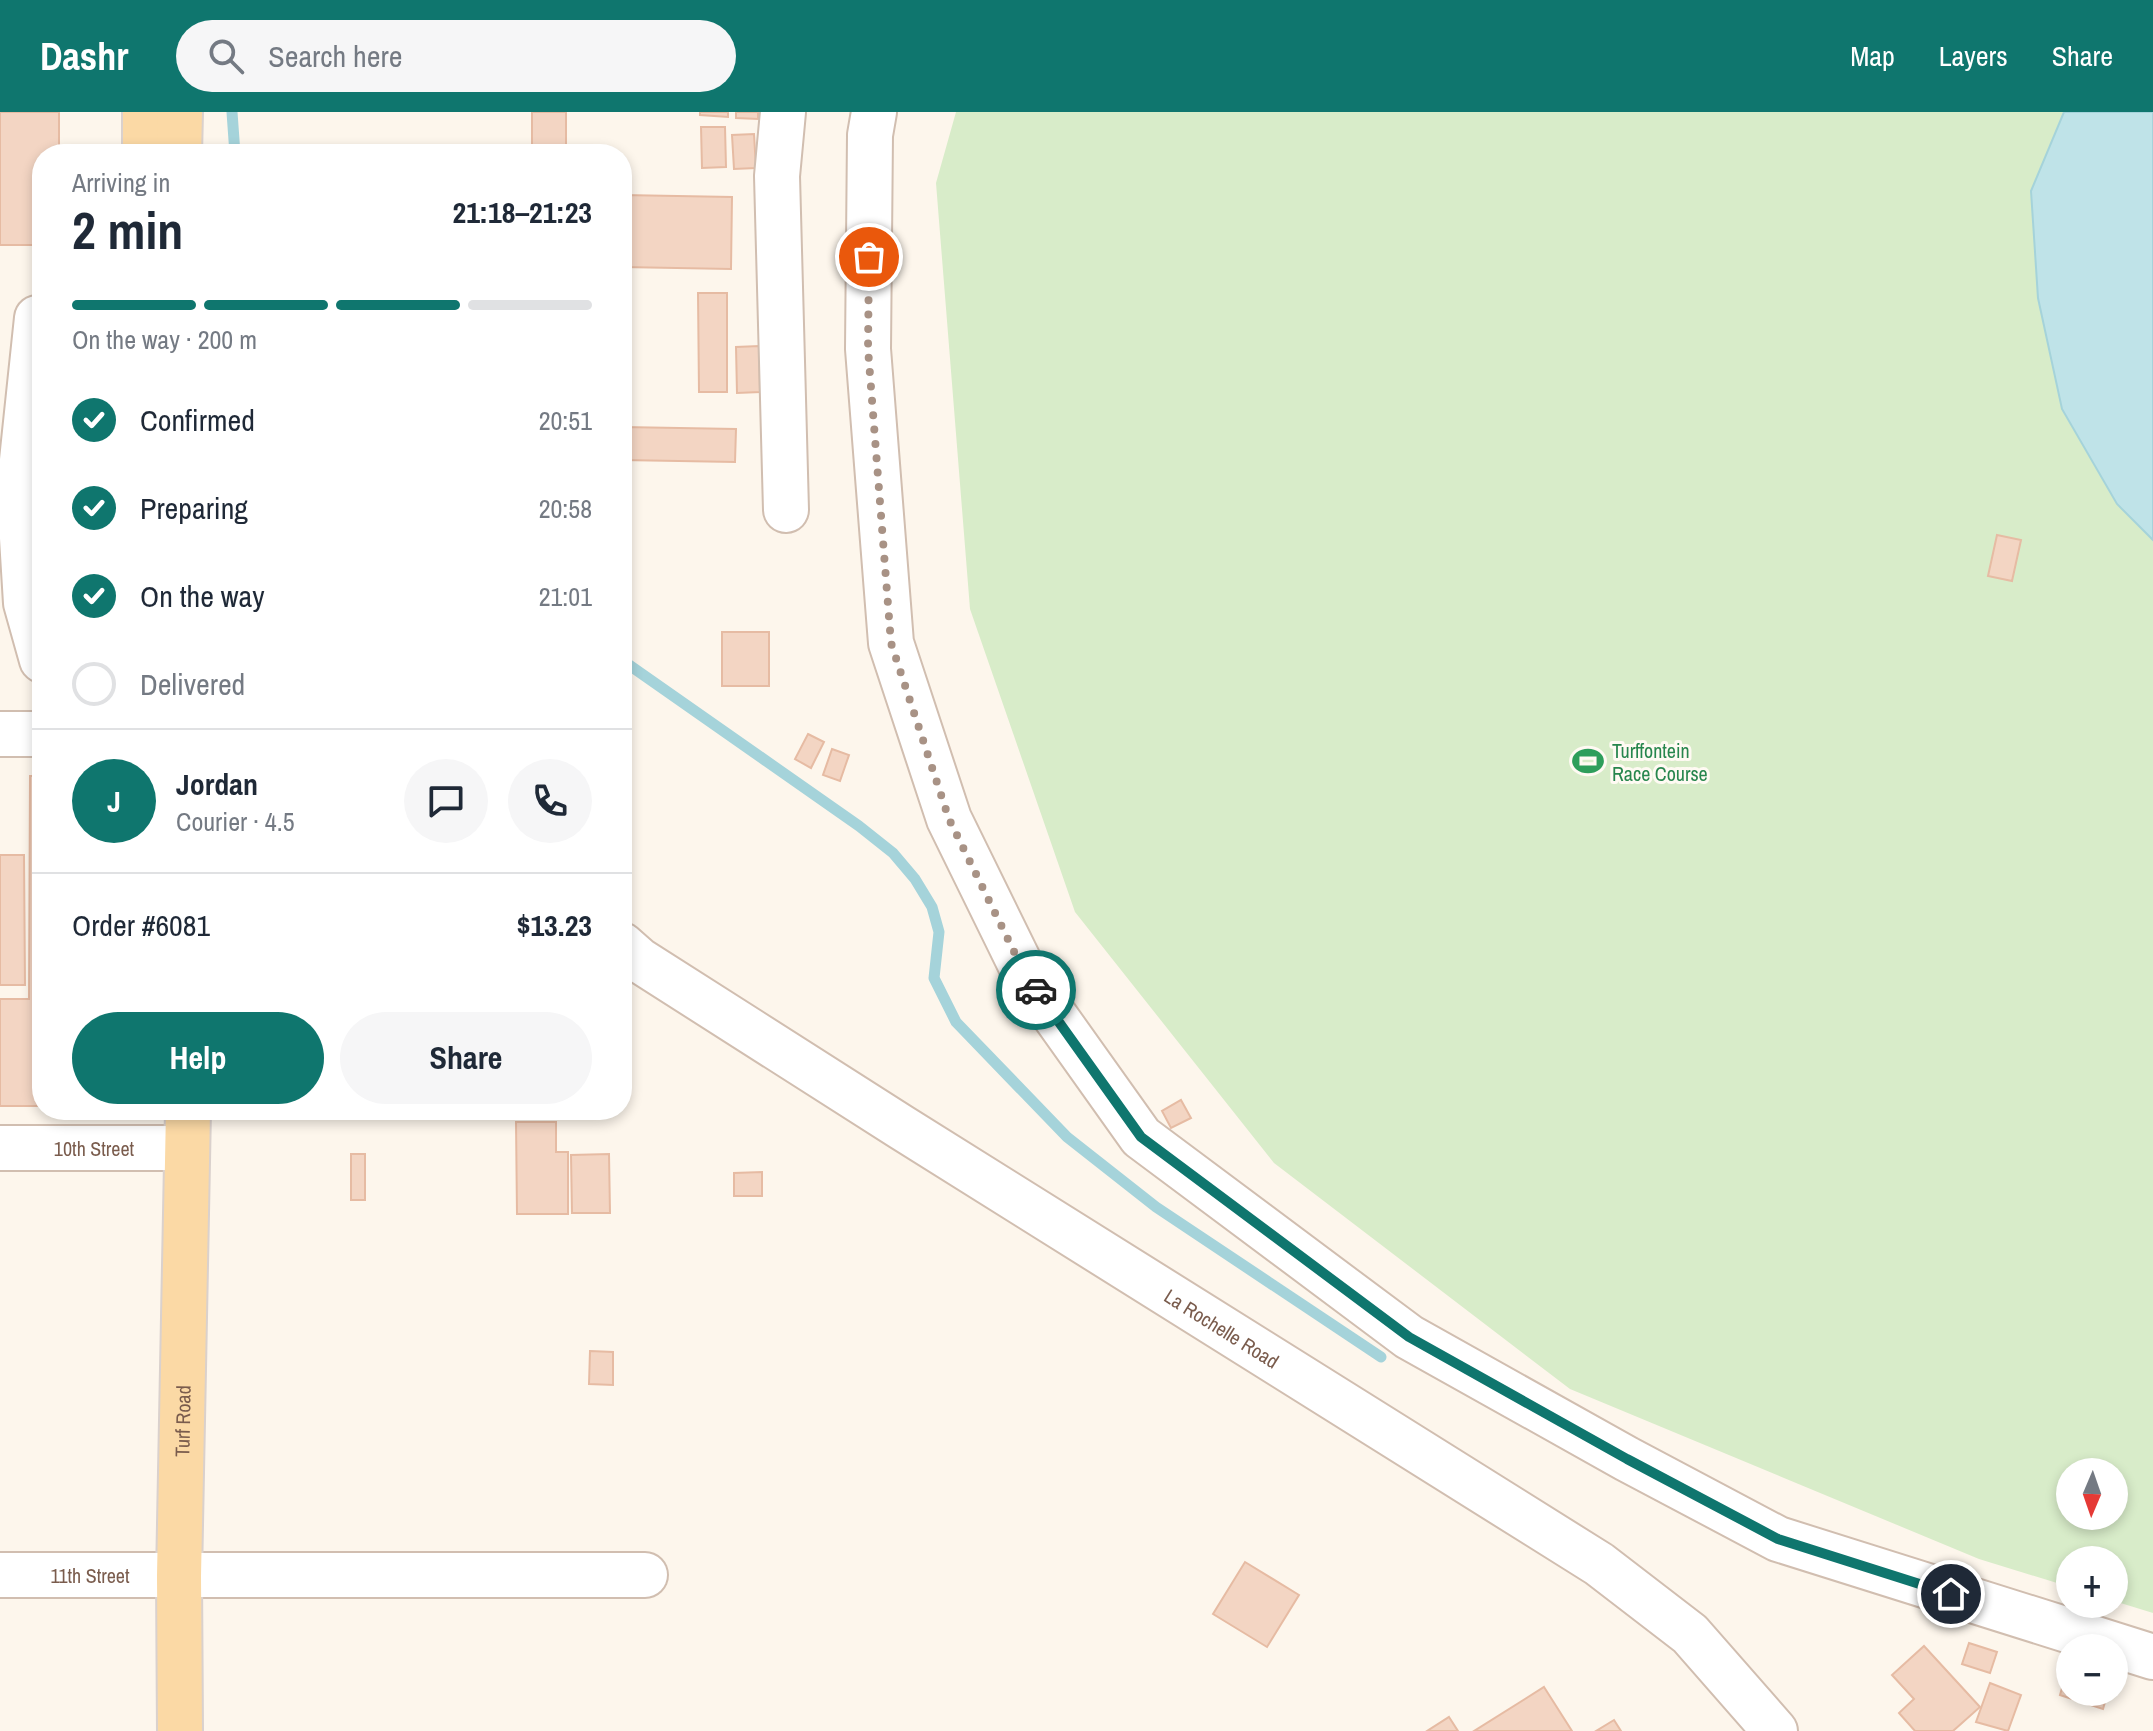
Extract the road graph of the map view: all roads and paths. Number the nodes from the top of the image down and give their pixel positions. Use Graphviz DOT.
graph roads {
  1 [pos="145,112"];
  2 [pos="180,112"];
  3 [pos="783,112"];
  4 [pos="874,112"];
  5 [pos="145,144"];
  6 [pos="179,144"];
  7 [pos="26,318"];
  8 [pos="32,389"];
  9 [pos="32,436"];
  10 [pos="786,510"];
  11 [pos="32,624"];
  12 [pos="0,734"];
  13 [pos="32,734"];
  14 [pos="632,955"];
  15 [pos="188,1129"];
  16 [pos="0,1148"];
  17 [pos="0,1575"];
  18 [pos="645,1575"];
  19 [pos="179,1576"];
  20 [pos="2153,1657"];
  21 [pos="180,1731"];
  22 [pos="1775,1731"];
  1 -- 5 [label="main road"];
  2 -- 6 [label="main road"];
  3 -- 10 [label="street"];
  4 -- 20 [label="street"];
  7 -- 8 [label="street"];
  9 -- 11 [label="street"];
  12 -- 13 [label="street"];
  14 -- 22 [label="street, La Rochelle Road"];
  15 -- 16 [label="street, 10th Street"];
  15 -- 19 [label="main road, Turf Road"];
  17 -- 19 [label="street, 11th Street"];
  18 -- 19 [label="street, 11th Street"];
  19 -- 21 [label="main road, Turf Road"];
}
